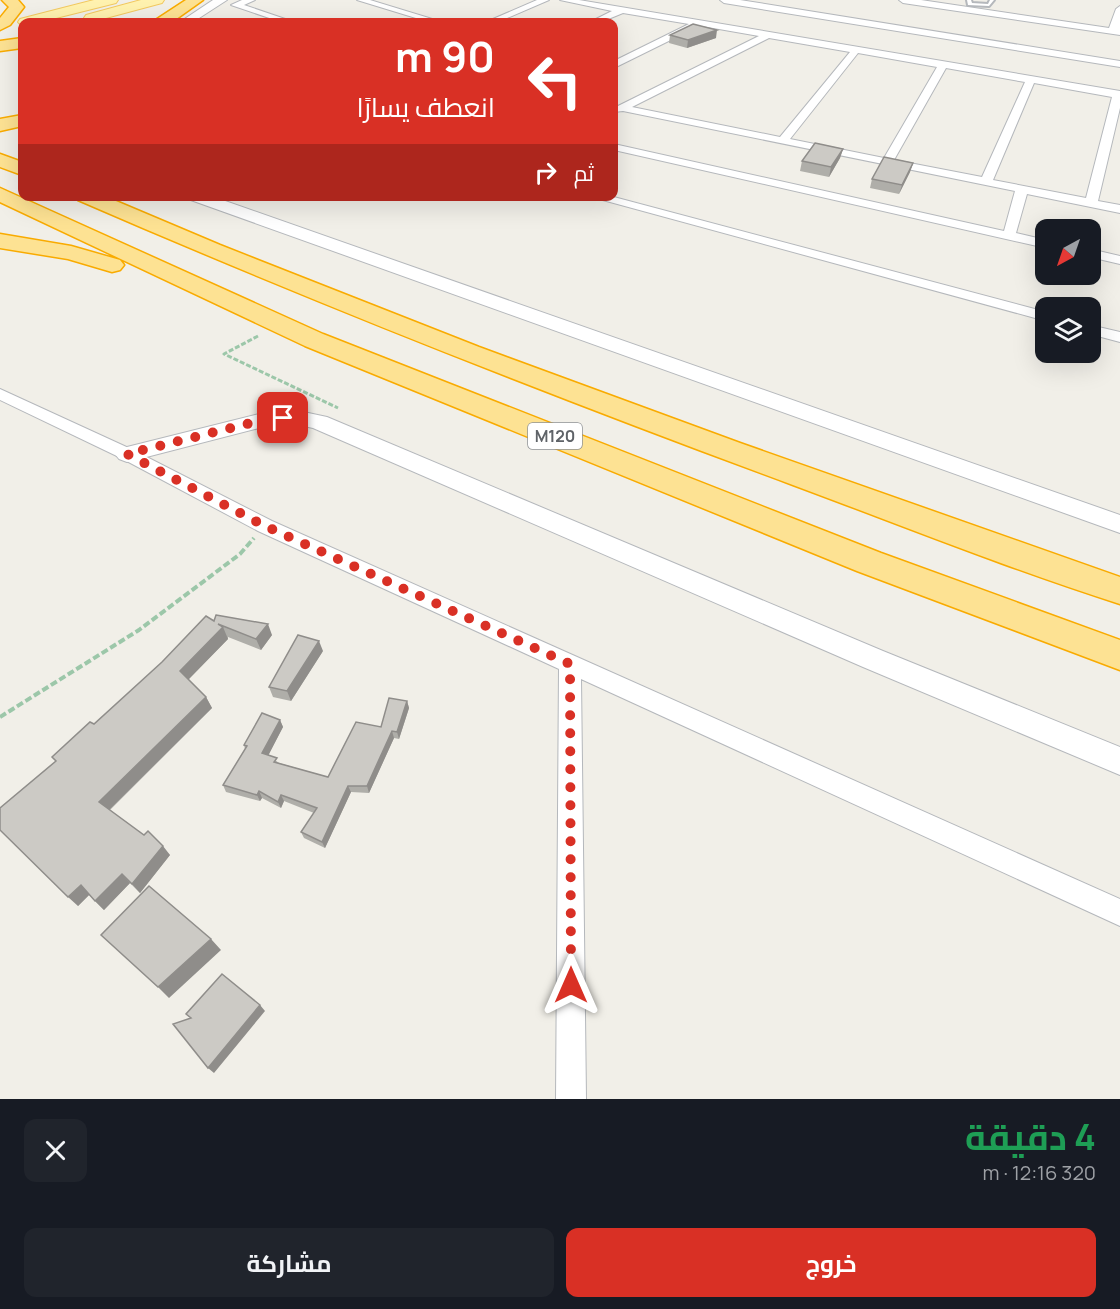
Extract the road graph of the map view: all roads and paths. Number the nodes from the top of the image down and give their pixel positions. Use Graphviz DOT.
graph roads {
  1 [pos="9,0"];
  2 [pos="111,0"];
  3 [pos="157,0"];
  4 [pos="196,0"];
  5 [pos="221,0"];
  6 [pos="250,0"];
  7 [pos="361,0"];
  8 [pos="545,0"];
  9 [pos="564,0"];
  10 [pos="724,0"];
  11 [pos="909,0"];
  12 [pos="969,0"];
  13 [pos="992,0"];
  14 [pos="512,2"];
  15 [pos="529,7"];
  16 [pos="773,8"];
  17 [pos="959,8"];
  18 [pos="982,9"];
  19 [pos="1120,9"];
  20 [pos="622,10"];
  21 [pos="43,18"];
  22 [pos="87,18"];
  23 [pos="168,18"];
  24 [pos="192,18"];
  25 [pos="270,18"];
  26 [pos="423,18"];
  27 [pos="501,18"];
  28 [pos="603,18"];
  29 [pos="953,18"];
  30 [pos="858,21"];
  31 [pos="697,23"];
  32 [pos="18,24"];
  33 [pos="0,27"];
  34 [pos="945,27"];
  35 [pos="733,29"];
  36 [pos="851,30"];
  37 [pos="1116,31"];
  38 [pos="936,34"];
  39 [pos="768,35"];
  40 [pos="18,37"];
  41 [pos="844,38"];
  42 [pos="972,39"];
  43 [pos="0,42"];
  44 [pos="18,44"];
  45 [pos="0,46"];
  46 [pos="837,46"];
  47 [pos="856,50"];
  48 [pos="973,51"];
  49 [pos="965,59"];
  50 [pos="618,62"];
  51 [pos="943,64"];
  52 [pos="1120,64"];
  53 [pos="957,67"];
  54 [pos="1030,80"];
  55 [pos="1119,94"];
  56 [pos="618,110"];
  57 [pos="18,122"];
  58 [pos="0,125"];
  59 [pos="782,141"];
  60 [pos="618,148"];
  61 [pos="0,160"];
  62 [pos="887,162"];
  63 [pos="18,167"];
  64 [pos="986,182"];
  65 [pos="1022,189"];
  66 [pos="0,194"];
  67 [pos="97,201"];
  68 [pos="138,201"];
  69 [pos="208,201"];
  70 [pos="613,201"];
  71 [pos="1091,203"];
  72 [pos="1120,209"];
  73 [pos="1009,236"];
  74 [pos="0,241"];
  75 [pos="1035,241"];
  76 [pos="1101,256"];
  77 [pos="1120,260"];
  78 [pos="297,285"];
  79 [pos="1035,314"];
  80 [pos="1101,332"];
  81 [pos="1120,337"];
  82 [pos="314,340"];
  83 [pos="0,394"];
  84 [pos="127,454"];
  85 [pos="1120,524"];
  86 [pos="265,526"];
  87 [pos="1120,591"];
  88 [pos="1120,655"];
  89 [pos="570,664"];
  90 [pos="0,717"];
  91 [pos="1120,761"];
  92 [pos="1120,913"];
  93 [pos="571,1099"];
  1 -- 33 [label="highway"];
  2 -- 21 [label="main road"];
  3 -- 22 [label="main road"];
  4 -- 23 [label="highway"];
  5 -- 24 [label="street"];
  6 -- 25 [label="street"];
  7 -- 26 [label="street"];
  8 -- 15 [label="street"];
  9 -- 20 [label="street"];
  10 -- 16 [label="street"];
  11 -- 17 [label="street"];
  12 -- 18 [label="lane"];
  13 -- 18 [label="lane"];
  14 -- 15 [label="street"];
  15 -- 27 [label="street"];
  16 -- 30 [label="street"];
  16 -- 35 [label="street"];
  17 -- 18 [label="street"];
  17 -- 29 [label="street"];
  18 -- 37 [label="street"];
  19 -- 37 [label="street"];
  20 -- 28 [label="street"];
  20 -- 31 [label="street"];
  30 -- 36 [label="street"];
  30 -- 38 [label="street"];
  31 -- 35 [label="street"];
  31 -- 50 [label="street"];
  32 -- 33 [label="main road"];
  34 -- 38 [label="street"];
  35 -- 39 [label="street"];
  38 -- 42 [label="street"];
  39 -- 46 [label="street"];
  39 -- 56 [label="street"];
  40 -- 43 [label="main road"];
  41 -- 46 [label="street"];
  42 -- 48 [label="street"];
  42 -- 52 [label="street"];
  44 -- 45 [label="highway"];
  46 -- 47 [label="street"];
  47 -- 51 [label="street"];
  47 -- 59 [label="street"];
  49 -- 53 [label="street"];
  51 -- 53 [label="street"];
  51 -- 62 [label="street"];
  53 -- 54 [label="street"];
  54 -- 55 [label="street"];
  54 -- 64 [label="street"];
  55 -- 71 [label="street"];
  56 -- 59 [label="street"];
  57 -- 58 [label="highway"];
  59 -- 62 [label="street"];
  60 -- 73 [label="street"];
  61 -- 63 [label="highway"];
  62 -- 64 [label="street"];
  64 -- 65 [label="street"];
  65 -- 71 [label="street"];
  65 -- 73 [label="street"];
  66 -- 82 [label="highway, M120"];
  67 -- 78 [label="highway, M120"];
  68 -- 78 [label="highway"];
  69 -- 85 [label="street"];
  70 -- 79 [label="street"];
  71 -- 72 [label="street"];
  73 -- 75 [label="street"];
  74 -- 82 [label="highway"];
  76 -- 77 [label="street"];
  78 -- 87 [label="highway, M120"];
  80 -- 81 [label="street"];
  82 -- 88 [label="highway, M120"];
  83 -- 84 [label="street"];
  84 -- 86 [label="street"];
  84 -- 91 [label="street"];
  86 -- 89 [label="street"];
  86 -- 90 [label="path"];
  89 -- 92 [label="street"];
  89 -- 93 [label="street"];
}
